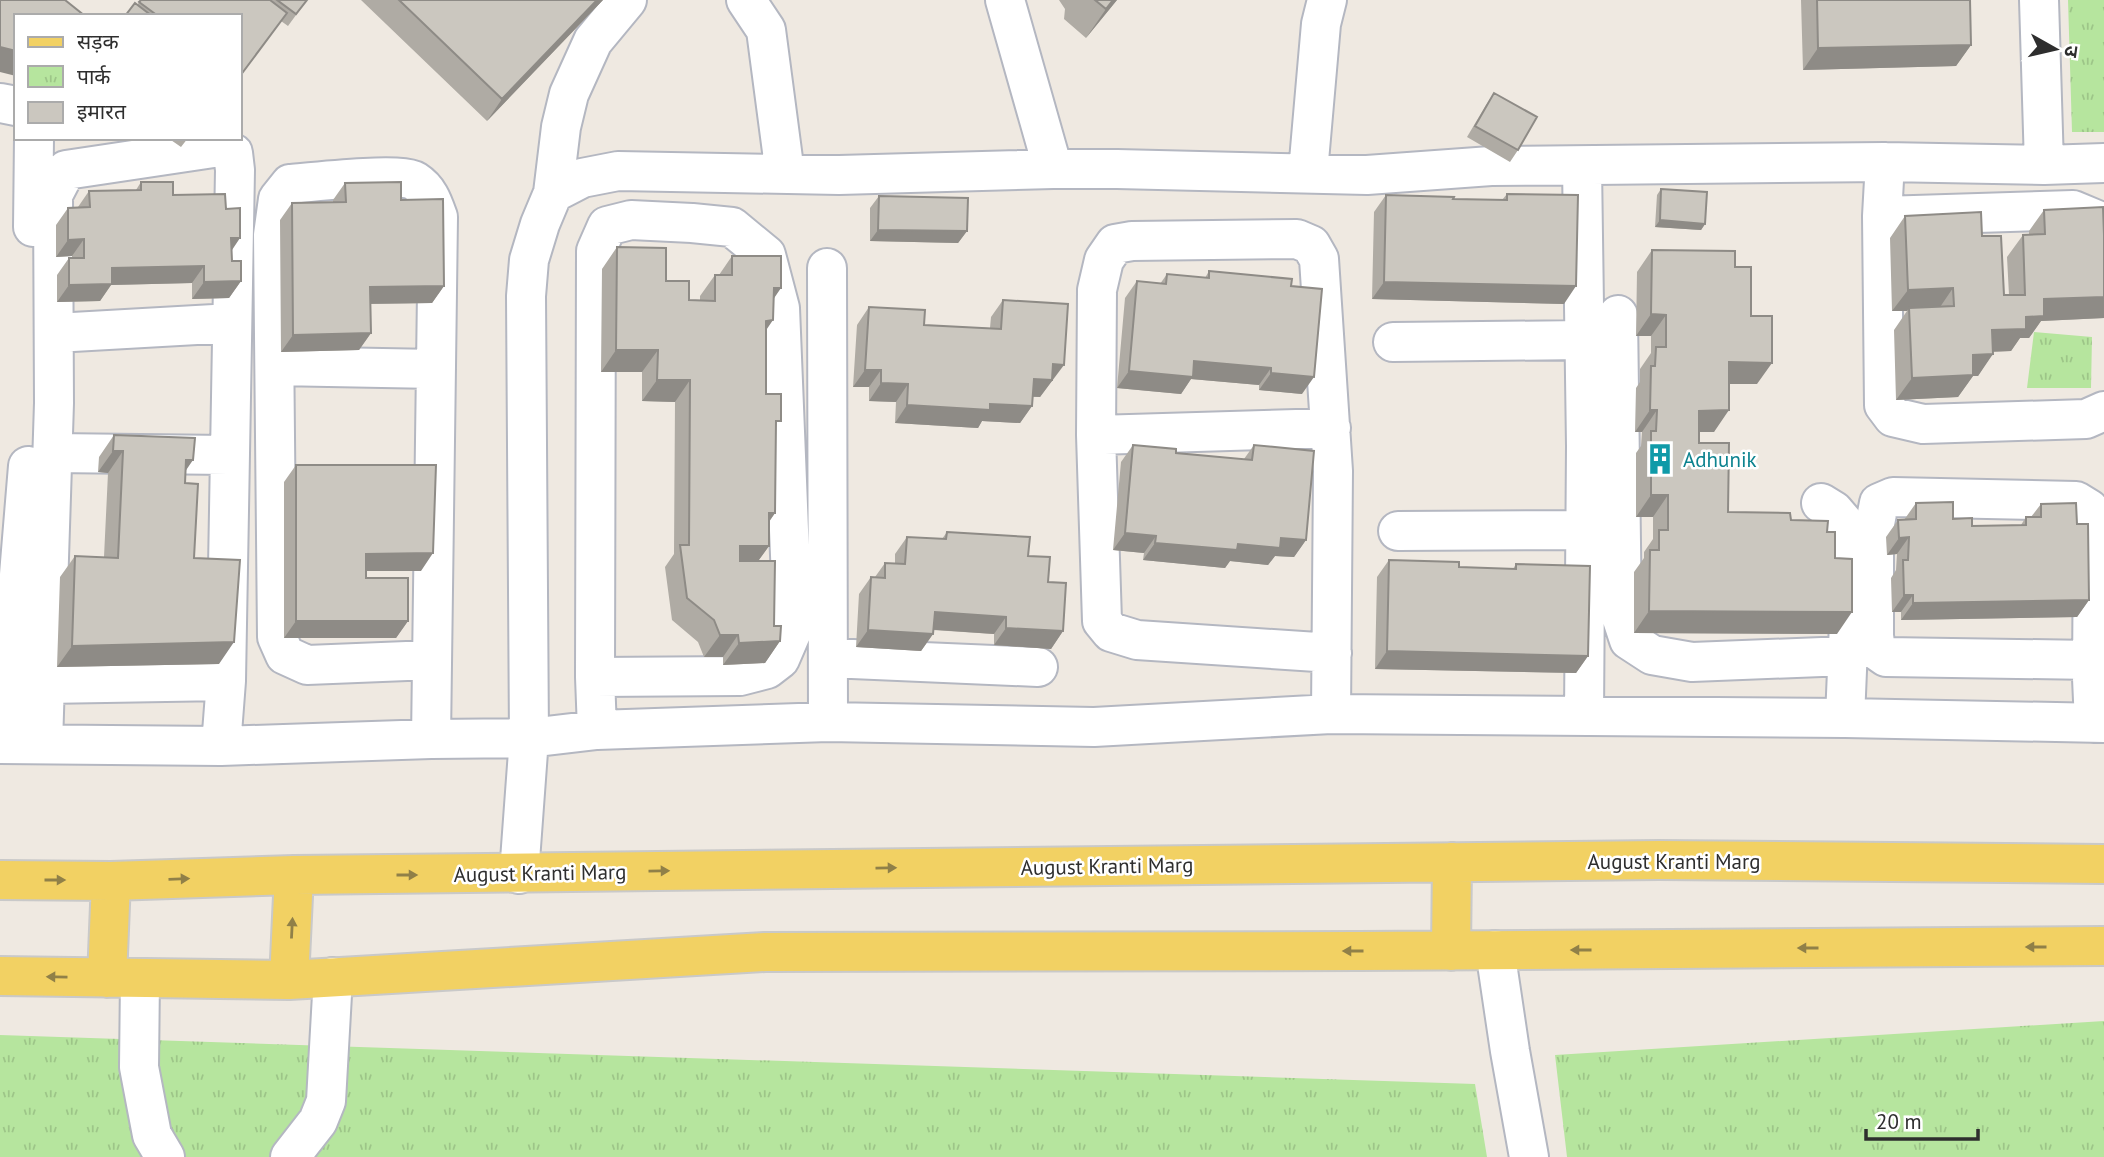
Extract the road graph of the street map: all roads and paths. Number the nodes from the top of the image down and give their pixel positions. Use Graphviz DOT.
graph roads {
  1 [pos="627,0"];
  2 [pos="746,0"];
  3 [pos="1005,0"];
  4 [pos="1327,0"];
  5 [pos="2039,0"];
  6 [pos="34,140"];
  7 [pos="1885,162"];
  8 [pos="2104,163"];
  9 [pos="2043,165"];
  10 [pos="1581,166"];
  11 [pos="1053,169"];
  12 [pos="1308,172"];
  13 [pos="785,174"];
  14 [pos="553,193"];
  15 [pos="1882,216"];
  16 [pos="2104,229"];
  17 [pos="827,268"];
  18 [pos="1618,315"];
  19 [pos="232,323"];
  20 [pos="55,333"];
  21 [pos="1584,340"];
  22 [pos="1393,342"];
  23 [pos="275,366"];
  24 [pos="436,369"];
  25 [pos="2104,411"];
  26 [pos="1331,428"];
  27 [pos="1096,435"];
  28 [pos="53,453"];
  29 [pos="228,455"];
  30 [pos="275,470"];
  31 [pos="315,470"];
  32 [pos="394,470"];
  33 [pos="434,470"];
  34 [pos="1821,503"];
  35 [pos="1586,530"];
  36 [pos="1398,531"];
  37 [pos="1332,653"];
  38 [pos="1847,656"];
  39 [pos="828,658"];
  40 [pos="432,660"];
  41 [pos="2092,660"];
  42 [pos="1038,667"];
  43 [pos="19,677"];
  44 [pos="595,677"];
  45 [pos="226,681"];
  46 [pos="1331,714"];
  47 [pos="1584,716"];
  48 [pos="1845,718"];
  49 [pos="828,722"];
  50 [pos="2099,723"];
  51 [pos="597,730"];
  52 [pos="529,738"];
  53 [pos="431,739"];
  54 [pos="2,744"];
  55 [pos="43,744"];
  56 [pos="221,747"];
  57 [pos="1452,862"];
  58 [pos="2104,864"];
  59 [pos="519,874"];
  60 [pos="294,876"];
  61 [pos="0,880"];
  62 [pos="111,881"];
  63 [pos="2104,946"];
  64 [pos="1495,950"];
  65 [pos="1451,951"];
  66 [pos="0,976"];
  67 [pos="124,978"];
  68 [pos="333,978"];
  69 [pos="289,980"];
  70 [pos="165,1157"];
  71 [pos="290,1157"];
  72 [pos="1529,1157"];
  1 -- 14 [label="street"];
  2 -- 13 [label="street"];
  3 -- 11 [label="street"];
  4 -- 12 [label="street"];
  5 -- 9 [label="street"];
  6 -- 43 [label="street"];
  7 -- 9 [label="street"];
  7 -- 10 [label="street"];
  7 -- 15 [label="street"];
  8 -- 9 [label="street"];
  10 -- 12 [label="street"];
  10 -- 21 [label="street"];
  11 -- 12 [label="street"];
  11 -- 13 [label="street"];
  13 -- 14 [label="street"];
  14 -- 52 [label="street"];
  15 -- 16 [label="street"];
  15 -- 25 [label="street"];
  17 -- 39 [label="street"];
  18 -- 38 [label="street"];
  19 -- 20 [label="street"];
  19 -- 20 [label="street"];
  19 -- 29 [label="street"];
  20 -- 28 [label="street"];
  21 -- 22 [label="street"];
  21 -- 35 [label="street"];
  23 -- 24 [label="street"];
  23 -- 24 [label="street"];
  23 -- 30 [label="street"];
  24 -- 33 [label="street"];
  26 -- 27 [label="street"];
  26 -- 27 [label="street"];
  26 -- 37 [label="street"];
  27 -- 37 [label="street"];
  28 -- 29 [label="street"];
  28 -- 43 [label="street"];
  29 -- 45 [label="street"];
  30 -- 31 [label="street"];
  30 -- 40 [label="street"];
  32 -- 33 [label="street"];
  33 -- 40 [label="street"];
  34 -- 38 [label="street"];
  35 -- 36 [label="street"];
  35 -- 47 [label="street"];
  37 -- 46 [label="street"];
  38 -- 48 [label="street"];
  39 -- 42 [label="street"];
  39 -- 49 [label="street"];
  40 -- 53 [label="street"];
  41 -- 41 [label="street"];
  41 -- 50 [label="street"];
  43 -- 45 [label="street"];
  43 -- 54 [label="street"];
  43 -- 55 [label="street"];
  44 -- 44 [label="street"];
  44 -- 51 [label="street"];
  45 -- 56 [label="street"];
  46 -- 47 [label="street"];
  46 -- 49 [label="street"];
  47 -- 48 [label="street"];
  48 -- 50 [label="street"];
  49 -- 51 [label="street"];
  51 -- 52 [label="street"];
  52 -- 53 [label="street"];
  52 -- 59 [label="street"];
  53 -- 56 [label="street"];
  54 -- 55 [label="street"];
  55 -- 56 [label="street"];
  57 -- 58 [label="main road, August Kranti Marg"];
  59 -- 57 [label="main road, August Kranti Marg, one-way"];
  57 -- 65 [label="main road"];
  60 -- 59 [label="main road, August Kranti Marg, one-way"];
  62 -- 60 [label="main road, August Kranti Marg, one-way"];
  69 -- 60 [label="main road, one-way"];
  61 -- 62 [label="main road, August Kranti Marg, one-way"];
  62 -- 67 [label="main road"];
  63 -- 64 [label="main road, one-way"];
  64 -- 65 [label="main road"];
  64 -- 72 [label="street"];
  65 -- 68 [label="main road, one-way"];
  67 -- 66 [label="main road, one-way"];
  67 -- 69 [label="main road"];
  67 -- 70 [label="street"];
  68 -- 69 [label="main road"];
  68 -- 71 [label="street"];
}
